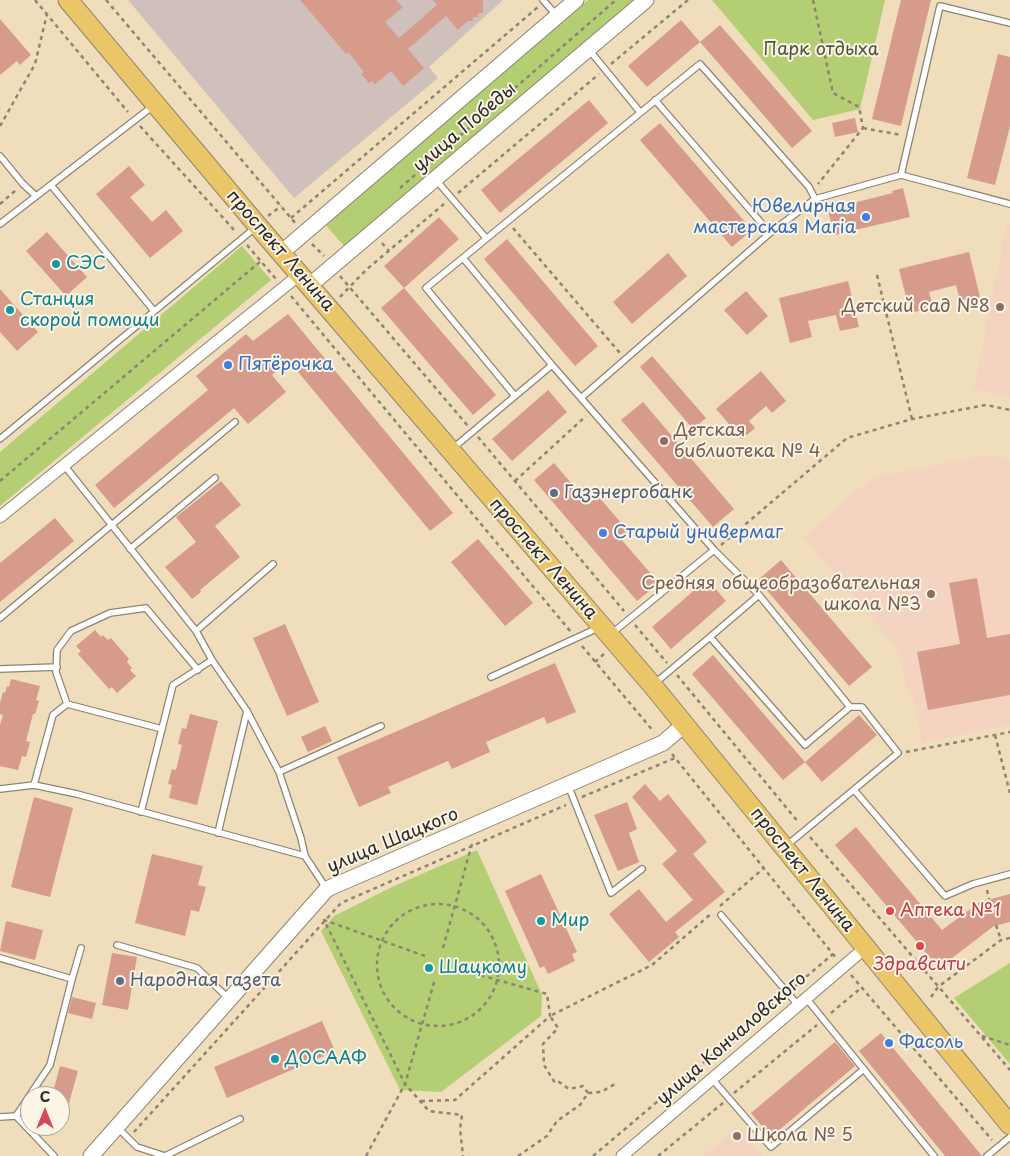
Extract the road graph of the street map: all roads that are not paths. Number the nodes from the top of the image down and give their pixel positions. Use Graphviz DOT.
graph roads {
  1 [pos="68,0"];
  2 [pos="576,0"];
  3 [pos="646,0"];
  4 [pos="544,1"];
  5 [pos="557,16"];
  6 [pos="1010,23"];
  7 [pos="588,49"];
  8 [pos="655,100"];
  9 [pos="154,104"];
  10 [pos="640,112"];
  11 [pos="0,156"];
  12 [pos="901,175"];
  13 [pos="435,178"];
  14 [pos="51,185"];
  15 [pos="36,196"];
  16 [pos="815,199"];
  17 [pos="1010,204"];
  18 [pos="0,224"];
  19 [pos="257,226"];
  20 [pos="770,233"];
  21 [pos="486,238"];
  22 [pos="281,254"];
  23 [pos="463,258"];
  24 [pos="304,280"];
  25 [pos="154,312"];
  26 [pos="552,364"];
  27 [pos="515,396"];
  28 [pos="581,398"];
  29 [pos="236,422"];
  30 [pos="0,439"];
  31 [pos="450,451"];
  32 [pos="64,465"];
  33 [pos="215,478"];
  34 [pos="0,518"];
  35 [pos="112,525"];
  36 [pos="130,549"];
  37 [pos="714,550"];
  38 [pos="273,564"];
  39 [pos="759,595"];
  40 [pos="0,618"];
  41 [pos="196,631"];
  42 [pos="605,631"];
  43 [pos="710,637"];
  44 [pos="212,660"];
  45 [pos="57,667"];
  46 [pos="0,669"];
  47 [pos="198,670"];
  48 [pos="491,677"];
  49 [pos="652,686"];
  50 [pos="67,704"];
  51 [pos="850,707"];
  52 [pos="247,710"];
  53 [pos="685,724"];
  54 [pos="381,726"];
  55 [pos="162,729"];
  56 [pos="279,772"];
  57 [pos="34,785"];
  58 [pos="568,786"];
  59 [pos="0,789"];
  60 [pos="855,791"];
  61 [pos="141,812"];
  62 [pos="218,833"];
  63 [pos="784,848"];
  64 [pos="305,856"];
  65 [pos="642,869"];
  66 [pos="1010,874"];
  67 [pos="327,890"];
  68 [pos="721,914"];
  69 [pos="117,945"];
  70 [pos="81,948"];
  71 [pos="865,948"];
  72 [pos="0,958"];
  73 [pos="72,978"];
  74 [pos="229,999"];
  75 [pos="802,1002"];
  76 [pos="864,1069"];
  77 [pos="713,1080"];
  78 [pos="16,1116"];
  79 [pos="0,1117"];
  80 [pos="240,1119"];
  81 [pos="1010,1125"];
  82 [pos="117,1127"];
  83 [pos="1010,1137"];
  84 [pos="54,1156"];
  85 [pos="91,1156"];
  86 [pos="622,1156"];
  87 [pos="934,1156"];
  88 [pos="987,1156"];
  1 -- 9 [label="main road, проспект Ленина"];
  2 -- 5 [label="street, улица Победы"];
  3 -- 7 [label="street, улица Победы"];
  4 -- 5 [label="lane"];
  5 -- 22 [label="street, улица Победы"];
  6 -- 12 [label="lane"];
  7 -- 10 [label="lane"];
  7 -- 13 [label="street, улица Победы"];
  8 -- 10 [label="lane"];
  8 -- 16 [label="lane"];
  8 -- 20 [label="lane"];
  9 -- 14 [label="lane"];
  9 -- 19 [label="main road, проспект Ленина"];
  10 -- 21 [label="lane"];
  11 -- 15 [label="lane"];
  12 -- 16 [label="lane"];
  12 -- 17 [label="lane"];
  13 -- 21 [label="lane"];
  13 -- 24 [label="street, улица Победы"];
  14 -- 15 [label="lane"];
  14 -- 25 [label="lane"];
  15 -- 18 [label="lane"];
  16 -- 20 [label="lane"];
  19 -- 22 [label="main road, проспект Ленина"];
  19 -- 25 [label="lane"];
  20 -- 28 [label="lane"];
  21 -- 23 [label="lane"];
  22 -- 24 [label="main road, проспект Ленина"];
  23 -- 26 [label="lane"];
  23 -- 27 [label="lane"];
  24 -- 31 [label="main road, проспект Ленина"];
  24 -- 32 [label="street"];
  25 -- 30 [label="lane"];
  26 -- 27 [label="lane"];
  26 -- 28 [label="lane"];
  27 -- 31 [label="lane"];
  28 -- 37 [label="lane"];
  29 -- 35 [label="lane"];
  31 -- 42 [label="main road, проспект Ленина"];
  32 -- 34 [label="street"];
  32 -- 35 [label="lane"];
  33 -- 36 [label="lane"];
  35 -- 36 [label="lane"];
  35 -- 40 [label="lane"];
  36 -- 41 [label="lane"];
  37 -- 39 [label="lane"];
  37 -- 42 [label="lane"];
  38 -- 41 [label="lane"];
  39 -- 43 [label="lane"];
  39 -- 51 [label="lane"];
  41 -- 44 [label="lane"];
  42 -- 48 [label="lane"];
  42 -- 49 [label="main road, проспект Ленина"];
  43 -- 49 [label="lane"];
  43 -- 51 [label="lane"];
  44 -- 47 [label="lane"];
  44 -- 52 [label="lane"];
  45 -- 46 [label="lane"];
  45 -- 47 [label="lane"];
  45 -- 50 [label="lane"];
  47 -- 55 [label="lane"];
  49 -- 53 [label="main road, проспект Ленина"];
  50 -- 55 [label="lane"];
  50 -- 57 [label="lane"];
  51 -- 60 [label="lane"];
  52 -- 56 [label="lane"];
  52 -- 62 [label="lane"];
  53 -- 58 [label="street, улица Шацкого"];
  53 -- 63 [label="main road, проспект Ленина"];
  54 -- 56 [label="lane"];
  55 -- 61 [label="lane"];
  56 -- 64 [label="lane"];
  57 -- 59 [label="lane"];
  57 -- 61 [label="lane"];
  58 -- 65 [label="lane"];
  58 -- 67 [label="street, улица Шацкого"];
  60 -- 63 [label="lane"];
  60 -- 66 [label="lane"];
  61 -- 62 [label="lane"];
  62 -- 64 [label="lane"];
  63 -- 71 [label="main road, проспект Ленина"];
  64 -- 67 [label="lane"];
  67 -- 74 [label="street, улица Шацкого"];
  68 -- 75 [label="lane"];
  69 -- 74 [label="lane"];
  70 -- 73 [label="lane"];
  71 -- 75 [label="street, улица Кончаловского"];
  71 -- 81 [label="main road, проспект Ленина"];
  72 -- 73 [label="lane"];
  73 -- 78 [label="lane"];
  74 -- 82 [label="street, улица Шацкого"];
  75 -- 76 [label="lane"];
  75 -- 77 [label="street, улица Кончаловского"];
  76 -- 77 [label="lane"];
  76 -- 87 [label="lane"];
  77 -- 86 [label="street, улица Кончаловского"];
  78 -- 79 [label="lane"];
  78 -- 84 [label="lane"];
  80 -- 82 [label="lane"];
  82 -- 85 [label="street, улица Шацкого"];
  83 -- 88 [label="lane"];
}
